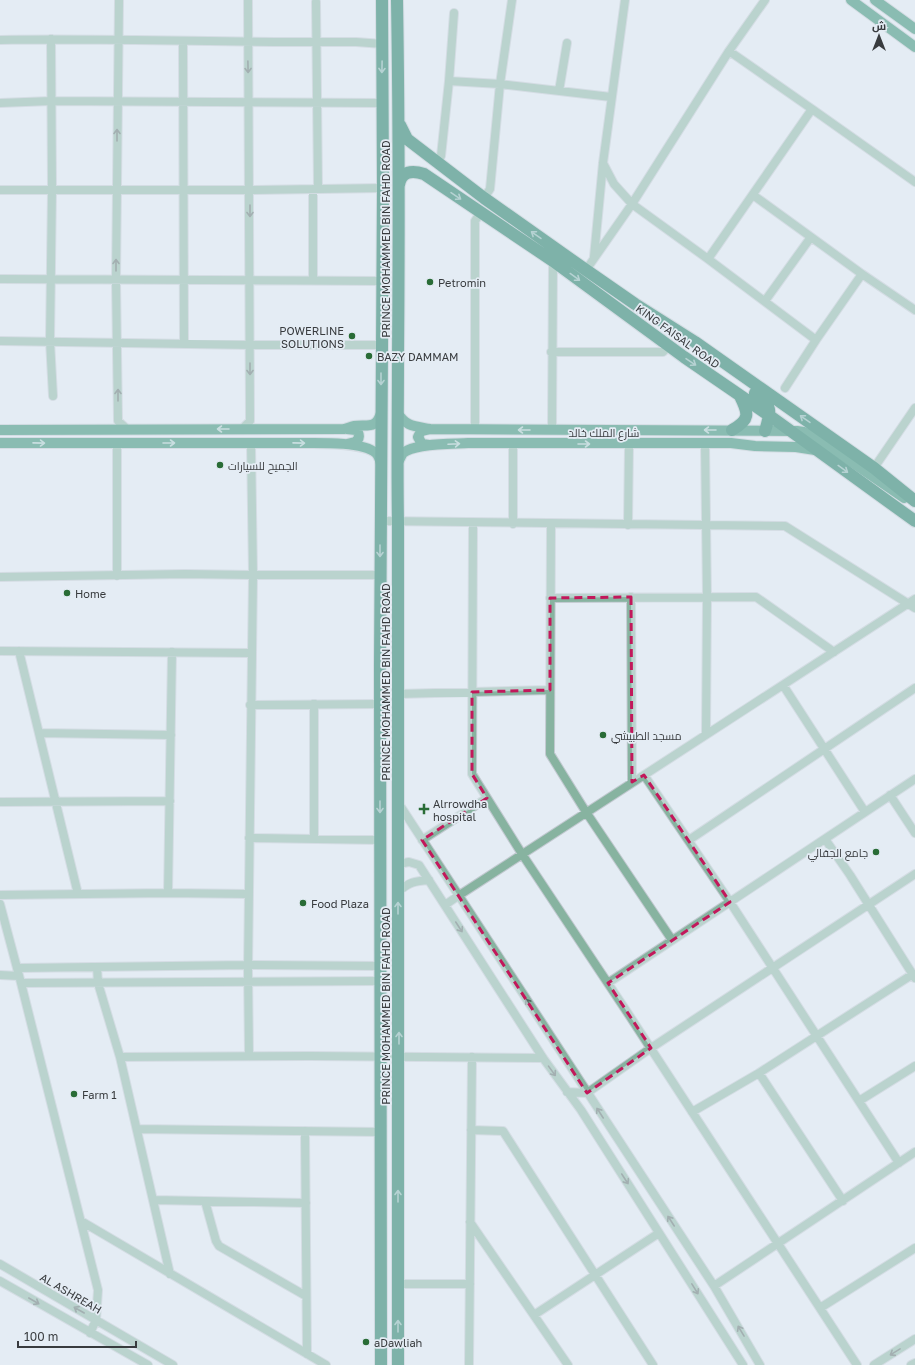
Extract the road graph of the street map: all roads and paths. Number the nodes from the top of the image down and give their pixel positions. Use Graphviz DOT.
graph roads {
  1 [pos="119,0"];
  2 [pos="248,0"];
  3 [pos="382,0"];
  4 [pos="397,0"];
  5 [pos="512,0"];
  6 [pos="625,0"];
  7 [pos="765,0"];
  8 [pos="851,0"];
  9 [pos="875,0"];
  10 [pos="316,2"];
  11 [pos="454,13"];
  12 [pos="915,29"];
  13 [pos="51,39"];
  14 [pos="0,40"];
  15 [pos="118,41"];
  16 [pos="183,41"];
  17 [pos="912,41"];
  18 [pos="247,42"];
  19 [pos="316,42"];
  20 [pos="568,43"];
  21 [pos="383,44"];
  22 [pos="729,51"];
  23 [pos="449,81"];
  24 [pos="500,84"];
  25 [pos="559,91"];
  26 [pos="611,97"];
  27 [pos="51,101"];
  28 [pos="117,102"];
  29 [pos="0,103"];
  30 [pos="184,103"];
  31 [pos="248,103"];
  32 [pos="317,103"];
  33 [pos="382,103"];
  34 [pos="812,109"];
  35 [pos="399,120"];
  36 [pos="438,159"];
  37 [pos="603,163"];
  38 [pos="424,174"];
  39 [pos="915,182"];
  40 [pos="383,188"];
  41 [pos="117,189"];
  42 [pos="316,189"];
  43 [pos="0,190"];
  44 [pos="52,190"];
  45 [pos="184,190"];
  46 [pos="250,190"];
  47 [pos="398,192"];
  48 [pos="753,195"];
  49 [pos="484,198"];
  50 [pos="632,204"];
  51 [pos="481,212"];
  52 [pos="811,237"];
  53 [pos="708,258"];
  54 [pos="594,259"];
  55 [pos="553,261"];
  56 [pos="586,270"];
  57 [pos="862,274"];
  58 [pos="0,279"];
  59 [pos="51,279"];
  60 [pos="116,280"];
  61 [pos="184,280"];
  62 [pos="250,280"];
  63 [pos="313,280"];
  64 [pos="381,281"];
  65 [pos="765,301"];
  66 [pos="635,304"];
  67 [pos="915,310"];
  68 [pos="816,340"];
  69 [pos="0,341"];
  70 [pos="50,341"];
  71 [pos="117,342"];
  72 [pos="184,343"];
  73 [pos="251,345"];
  74 [pos="382,345"];
  75 [pos="668,346"];
  76 [pos="551,352"];
  77 [pos="784,388"];
  78 [pos="740,395"];
  79 [pos="53,396"];
  80 [pos="915,408"];
  81 [pos="397,412"];
  82 [pos="381,413"];
  83 [pos="770,416"];
  84 [pos="912,420"];
  85 [pos="344,429"];
  86 [pos="430,429"];
  87 [pos="0,430"];
  88 [pos="127,430"];
  89 [pos="242,430"];
  90 [pos="476,430"];
  91 [pos="552,430"];
  92 [pos="732,430"];
  93 [pos="764,431"];
  94 [pos="790,431"];
  95 [pos="0,443"];
  96 [pos="251,443"];
  97 [pos="705,443"];
  98 [pos="716,443"];
  99 [pos="117,444"];
  100 [pos="345,444"];
  101 [pos="513,444"];
  102 [pos="629,444"];
  103 [pos="429,445"];
  104 [pos="819,452"];
  105 [pos="381,465"];
  106 [pos="397,466"];
  107 [pos="874,468"];
  108 [pos="915,502"];
  109 [pos="381,521"];
  110 [pos="915,521"];
  111 [pos="398,522"];
  112 [pos="473,523"];
  113 [pos="513,524"];
  114 [pos="551,524"];
  115 [pos="628,525"];
  116 [pos="707,525"];
  117 [pos="253,575"];
  118 [pos="380,575"];
  119 [pos="117,576"];
  120 [pos="0,577"];
  121 [pos="631,597"];
  122 [pos="707,597"];
  123 [pos="550,598"];
  124 [pos="913,603"];
  125 [pos="0,651"];
  126 [pos="19,651"];
  127 [pos="172,652"];
  128 [pos="834,652"];
  129 [pos="251,653"];
  130 [pos="783,685"];
  131 [pos="915,688"];
  132 [pos="550,690"];
  133 [pos="472,692"];
  134 [pos="398,694"];
  135 [pos="314,704"];
  136 [pos="380,704"];
  137 [pos="250,705"];
  138 [pos="39,733"];
  139 [pos="706,734"];
  140 [pos="171,735"];
  141 [pos="824,750"];
  142 [pos="644,775"];
  143 [pos="915,779"];
  144 [pos="632,782"];
  145 [pos="890,795"];
  146 [pos="487,798"];
  147 [pos="170,801"];
  148 [pos="0,802"];
  149 [pos="55,802"];
  150 [pos="398,803"];
  151 [pos="586,812"];
  152 [pos="865,812"];
  153 [pos="915,833"];
  154 [pos="249,838"];
  155 [pos="314,839"];
  156 [pos="825,839"];
  157 [pos="380,840"];
  158 [pos="422,840"];
  159 [pos="689,840"];
  160 [pos="522,854"];
  161 [pos="398,864"];
  162 [pos="915,874"];
  163 [pos="429,880"];
  164 [pos="398,892"];
  165 [pos="168,893"];
  166 [pos="78,894"];
  167 [pos="249,894"];
  168 [pos="0,895"];
  169 [pos="458,896"];
  170 [pos="730,902"];
  171 [pos="0,904"];
  172 [pos="869,904"];
  173 [pos="445,905"];
  174 [pos="672,940"];
  175 [pos="248,965"];
  176 [pos="381,966"];
  177 [pos="97,967"];
  178 [pos="772,968"];
  179 [pos="0,975"];
  180 [pos="19,976"];
  181 [pos="914,976"];
  182 [pos="381,981"];
  183 [pos="249,982"];
  184 [pos="98,983"];
  185 [pos="608,983"];
  186 [pos="817,1036"];
  187 [pos="651,1048"];
  188 [pos="249,1056"];
  189 [pos="120,1057"];
  190 [pos="382,1057"];
  191 [pos="399,1057"];
  192 [pos="472,1057"];
  193 [pos="543,1058"];
  194 [pos="915,1066"];
  195 [pos="759,1073"];
  196 [pos="567,1092"];
  197 [pos="587,1093"];
  198 [pos="859,1101"];
  199 [pos="692,1112"];
  200 [pos="137,1129"];
  201 [pos="471,1130"];
  202 [pos="305,1131"];
  203 [pos="382,1132"];
  204 [pos="915,1152"];
  205 [pos="899,1163"];
  206 [pos="153,1200"];
  207 [pos="205,1201"];
  208 [pos="843,1201"];
  209 [pos="306,1203"];
  210 [pos="81,1221"];
  211 [pos="470,1222"];
  212 [pos="659,1233"];
  213 [pos="778,1244"];
  214 [pos="915,1248"];
  215 [pos="0,1264"];
  216 [pos="170,1274"];
  217 [pos="596,1275"];
  218 [pos="0,1281"];
  219 [pos="398,1284"];
  220 [pos="470,1284"];
  221 [pos="714,1286"];
  222 [pos="306,1296"];
  223 [pos="820,1308"];
  224 [pos="534,1315"];
  225 [pos="96,1320"];
  226 [pos="90,1333"];
  227 [pos="915,1339"];
  228 [pos="307,1354"];
  229 [pos="915,1363"];
  230 [pos="470,1364"];
  231 [pos="148,1365"];
  232 [pos="173,1365"];
  233 [pos="326,1365"];
  234 [pos="382,1365"];
  235 [pos="398,1365"];
  236 [pos="568,1365"];
  237 [pos="653,1365"];
  238 [pos="743,1365"];
  239 [pos="760,1365"];
  240 [pos="858,1365"];
  241 [pos="874,1365"];
  242 [pos="911,1365"];
  1 -- 15 [label="street"];
  2 -- 18 [label="street"];
  3 -- 21 [label="highway, PRINCE MOHAMMED BIN FAHD ROAD"];
  4 -- 35 [label="highway, PRINCE MOHAMMED BIN FAHD ROAD"];
  5 -- 24 [label="street"];
  6 -- 26 [label="street"];
  7 -- 22 [label="street"];
  8 -- 17 [label="main road"];
  9 -- 12 [label="main road"];
  10 -- 19 [label="street"];
  11 -- 23 [label="street"];
  13 -- 14 [label="street"];
  13 -- 15 [label="street"];
  13 -- 27 [label="street"];
  15 -- 16 [label="street"];
  15 -- 28 [label="street"];
  16 -- 18 [label="street"];
  16 -- 30 [label="street"];
  18 -- 19 [label="street"];
  18 -- 31 [label="street, one-way"];
  19 -- 21 [label="street"];
  19 -- 32 [label="street"];
  20 -- 25 [label="street"];
  21 -- 33 [label="highway, PRINCE MOHAMMED BIN FAHD ROAD, one-way"];
  22 -- 34 [label="street"];
  22 -- 50 [label="street"];
  23 -- 24 [label="street"];
  23 -- 36 [label="street"];
  24 -- 25 [label="street"];
  24 -- 49 [label="street"];
  25 -- 26 [label="street"];
  26 -- 37 [label="street"];
  27 -- 28 [label="street"];
  27 -- 29 [label="street"];
  27 -- 44 [label="street"];
  28 -- 30 [label="street"];
  41 -- 28 [label="street, one-way"];
  30 -- 31 [label="street"];
  30 -- 45 [label="street"];
  31 -- 32 [label="street"];
  31 -- 46 [label="street"];
  32 -- 33 [label="street"];
  32 -- 42 [label="street"];
  33 -- 40 [label="highway, PRINCE MOHAMMED BIN FAHD ROAD"];
  34 -- 39 [label="street"];
  34 -- 48 [label="street"];
  35 -- 36 [label="highway, KING FAISAL ROAD"];
  35 -- 47 [label="highway, PRINCE MOHAMMED BIN FAHD ROAD"];
  36 -- 38 [label="highway"];
  36 -- 49 [label="highway, KING FAISAL ROAD"];
  37 -- 50 [label="street"];
  37 -- 54 [label="street"];
  38 -- 47 [label="highway"];
  38 -- 51 [label="highway, KING FAISAL ROAD, one-way"];
  40 -- 42 [label="street"];
  40 -- 64 [label="highway, PRINCE MOHAMMED BIN FAHD ROAD"];
  41 -- 44 [label="street"];
  41 -- 45 [label="street"];
  60 -- 41 [label="street, one-way"];
  42 -- 46 [label="street"];
  42 -- 63 [label="street"];
  43 -- 44 [label="street"];
  44 -- 59 [label="street"];
  45 -- 46 [label="street"];
  45 -- 61 [label="street"];
  46 -- 62 [label="street, one-way"];
  47 -- 81 [label="highway, PRINCE MOHAMMED BIN FAHD ROAD"];
  48 -- 52 [label="street"];
  48 -- 53 [label="street"];
  56 -- 49 [label="highway, KING FAISAL ROAD, one-way"];
  50 -- 53 [label="street"];
  50 -- 54 [label="street"];
  51 -- 55 [label="highway, KING FAISAL ROAD"];
  51 -- 90 [label="street"];
  52 -- 57 [label="street"];
  52 -- 65 [label="street"];
  53 -- 65 [label="street"];
  54 -- 56 [label="street"];
  55 -- 75 [label="highway, KING FAISAL ROAD, one-way"];
  55 -- 76 [label="street"];
  56 -- 66 [label="highway, KING FAISAL ROAD"];
  57 -- 67 [label="street"];
  57 -- 68 [label="street"];
  58 -- 59 [label="street"];
  59 -- 60 [label="street"];
  59 -- 70 [label="street"];
  60 -- 61 [label="street"];
  60 -- 71 [label="street"];
  61 -- 62 [label="street"];
  61 -- 72 [label="street"];
  62 -- 63 [label="street"];
  62 -- 73 [label="street"];
  63 -- 64 [label="street"];
  64 -- 74 [label="highway, PRINCE MOHAMMED BIN FAHD ROAD"];
  65 -- 68 [label="street"];
  66 -- 83 [label="highway"];
  107 -- 66 [label="highway, KING FAISAL ROAD, one-way"];
  68 -- 77 [label="street"];
  69 -- 70 [label="street"];
  70 -- 71 [label="street"];
  70 -- 79 [label="street"];
  71 -- 72 [label="street"];
  88 -- 71 [label="street, one-way"];
  72 -- 73 [label="street"];
  73 -- 74 [label="street"];
  73 -- 89 [label="street, one-way"];
  74 -- 82 [label="highway, PRINCE MOHAMMED BIN FAHD ROAD, one-way"];
  75 -- 76 [label="street"];
  75 -- 78 [label="highway, KING FAISAL ROAD, one-way"];
  76 -- 91 [label="street"];
  78 -- 83 [label="highway, KING FAISAL ROAD"];
  78 -- 92 [label="highway"];
  80 -- 84 [label="street"];
  81 -- 86 [label="main road, شارع الملك خالد"];
  81 -- 106 [label="highway, PRINCE MOHAMMED BIN FAHD ROAD"];
  82 -- 85 [label="main road"];
  82 -- 105 [label="highway, PRINCE MOHAMMED BIN FAHD ROAD"];
  83 -- 93 [label="highway"];
  83 -- 94 [label="highway, KING FAISAL ROAD"];
  84 -- 107 [label="street"];
  85 -- 89 [label="main road"];
  85 -- 100 [label="main road"];
  86 -- 90 [label="main road, شارع الملك خالد"];
  86 -- 103 [label="main road"];
  87 -- 88 [label="main road"];
  89 -- 88 [label="main road, one-way"];
  91 -- 90 [label="main road, شارع الملك خالد, one-way"];
  92 -- 91 [label="main road, شارع الملك خالد, one-way"];
  92 -- 93 [label="main road, شارع الملك خالد"];
  93 -- 94 [label="main road, شارع الملك خالد"];
  93 -- 98 [label="main road"];
  94 -- 104 [label="highway, KING FAISAL ROAD"];
  94 -- 108 [label="main road, شارع الملك خالد"];
  95 -- 99 [label="main road, one-way"];
  99 -- 96 [label="main road, one-way"];
  96 -- 100 [label="main road, one-way"];
  96 -- 117 [label="street"];
  97 -- 98 [label="main road, شارع الملك خالد"];
  97 -- 102 [label="main road, شارع الملك خالد"];
  97 -- 116 [label="street"];
  98 -- 104 [label="main road, شارع الملك خالد"];
  99 -- 119 [label="street"];
  100 -- 105 [label="main road"];
  101 -- 102 [label="main road, شارع الملك خالد, one-way"];
  103 -- 101 [label="main road, شارع الملك خالد, one-way"];
  101 -- 113 [label="street"];
  102 -- 115 [label="street"];
  103 -- 106 [label="main road, شارع الملك خالد"];
  104 -- 110 [label="highway, KING FAISAL ROAD, one-way"];
  105 -- 109 [label="highway, PRINCE MOHAMMED BIN FAHD ROAD"];
  106 -- 111 [label="highway, PRINCE MOHAMMED BIN FAHD ROAD"];
  107 -- 108 [label="highway, KING FAISAL ROAD"];
  109 -- 111 [label="street"];
  109 -- 118 [label="highway, PRINCE MOHAMMED BIN FAHD ROAD, one-way"];
  111 -- 112 [label="street"];
  111 -- 134 [label="highway, PRINCE MOHAMMED BIN FAHD ROAD"];
  112 -- 113 [label="street"];
  112 -- 133 [label="street"];
  113 -- 114 [label="street"];
  114 -- 115 [label="street"];
  114 -- 123 [label="street"];
  115 -- 116 [label="street"];
  116 -- 122 [label="street"];
  116 -- 124 [label="street"];
  117 -- 118 [label="street"];
  117 -- 119 [label="street"];
  117 -- 129 [label="street"];
  118 -- 136 [label="highway, PRINCE MOHAMMED BIN FAHD ROAD"];
  119 -- 120 [label="street"];
  121 -- 122 [label="street"];
  121 -- 123 [label="street"];
  121 -- 144 [label="street"];
  122 -- 128 [label="street"];
  122 -- 139 [label="street"];
  123 -- 132 [label="street"];
  124 -- 128 [label="street"];
  125 -- 126 [label="street"];
  126 -- 127 [label="street"];
  126 -- 138 [label="street"];
  127 -- 129 [label="street"];
  127 -- 140 [label="street"];
  128 -- 130 [label="street"];
  129 -- 137 [label="street"];
  130 -- 139 [label="street"];
  130 -- 141 [label="street"];
  131 -- 141 [label="street"];
  132 -- 133 [label="street"];
  132 -- 151 [label="street"];
  133 -- 134 [label="street"];
  133 -- 146 [label="street"];
  134 -- 150 [label="highway, PRINCE MOHAMMED BIN FAHD ROAD"];
  135 -- 136 [label="street"];
  135 -- 137 [label="street"];
  135 -- 155 [label="street"];
  136 -- 157 [label="highway, PRINCE MOHAMMED BIN FAHD ROAD, one-way"];
  137 -- 154 [label="street"];
  138 -- 140 [label="street"];
  138 -- 149 [label="street"];
  139 -- 142 [label="street"];
  140 -- 147 [label="street"];
  141 -- 152 [label="street"];
  141 -- 159 [label="street"];
  142 -- 144 [label="street"];
  142 -- 159 [label="street"];
  143 -- 145 [label="street"];
  144 -- 151 [label="street"];
  145 -- 152 [label="street"];
  145 -- 153 [label="street"];
  146 -- 158 [label="street"];
  146 -- 160 [label="street"];
  147 -- 149 [label="street"];
  147 -- 165 [label="street"];
  148 -- 149 [label="street"];
  149 -- 166 [label="street"];
  150 -- 158 [label="street"];
  150 -- 161 [label="highway, PRINCE MOHAMMED BIN FAHD ROAD"];
  151 -- 160 [label="street"];
  151 -- 174 [label="street"];
  152 -- 156 [label="street"];
  154 -- 155 [label="street"];
  154 -- 167 [label="street"];
  155 -- 157 [label="street"];
  156 -- 170 [label="street"];
  156 -- 172 [label="street"];
  157 -- 176 [label="highway, PRINCE MOHAMMED BIN FAHD ROAD"];
  158 -- 169 [label="street"];
  159 -- 170 [label="street"];
  160 -- 169 [label="street"];
  160 -- 185 [label="street"];
  161 -- 163 [label="street"];
  161 -- 164 [label="highway, PRINCE MOHAMMED BIN FAHD ROAD"];
  162 -- 172 [label="street"];
  163 -- 164 [label="street"];
  163 -- 173 [label="street"];
  191 -- 164 [label="highway, PRINCE MOHAMMED BIN FAHD ROAD, one-way"];
  165 -- 166 [label="street"];
  165 -- 167 [label="street"];
  166 -- 168 [label="street"];
  167 -- 175 [label="street"];
  169 -- 173 [label="street"];
  197 -- 169 [label="street, one-way"];
  170 -- 174 [label="street"];
  170 -- 178 [label="street"];
  171 -- 180 [label="street"];
  172 -- 178 [label="street"];
  172 -- 181 [label="street"];
  173 -- 193 [label="street, one-way"];
  174 -- 185 [label="street"];
  175 -- 176 [label="street"];
  175 -- 177 [label="street"];
  175 -- 183 [label="street"];
  176 -- 182 [label="highway, PRINCE MOHAMMED BIN FAHD ROAD"];
  177 -- 180 [label="street"];
  177 -- 184 [label="street"];
  178 -- 186 [label="street"];
  178 -- 187 [label="street"];
  179 -- 180 [label="street"];
  180 -- 184 [label="street"];
  180 -- 210 [label="street"];
  181 -- 186 [label="street"];
  182 -- 183 [label="street"];
  182 -- 190 [label="highway, PRINCE MOHAMMED BIN FAHD ROAD"];
  183 -- 184 [label="street"];
  183 -- 188 [label="street"];
  184 -- 189 [label="street"];
  185 -- 187 [label="street"];
  186 -- 195 [label="street"];
  186 -- 198 [label="street"];
  187 -- 197 [label="street"];
  187 -- 199 [label="street"];
  188 -- 189 [label="street"];
  188 -- 190 [label="street"];
  189 -- 200 [label="street"];
  190 -- 191 [label="street"];
  190 -- 203 [label="highway, PRINCE MOHAMMED BIN FAHD ROAD"];
  191 -- 192 [label="street"];
  219 -- 191 [label="highway, PRINCE MOHAMMED BIN FAHD ROAD, one-way"];
  192 -- 193 [label="street"];
  192 -- 201 [label="street"];
  193 -- 196 [label="street, one-way"];
  194 -- 198 [label="street"];
  195 -- 199 [label="street"];
  195 -- 208 [label="street"];
  196 -- 197 [label="street"];
  196 -- 212 [label="street, one-way"];
  221 -- 197 [label="street, one-way"];
  198 -- 205 [label="street"];
  199 -- 213 [label="street"];
  200 -- 202 [label="street"];
  200 -- 206 [label="street"];
  201 -- 211 [label="street"];
  201 -- 217 [label="street"];
  202 -- 203 [label="street"];
  202 -- 209 [label="street"];
  203 -- 234 [label="highway, PRINCE MOHAMMED BIN FAHD ROAD"];
  204 -- 205 [label="street"];
  205 -- 208 [label="street"];
  206 -- 207 [label="street"];
  206 -- 216 [label="street"];
  207 -- 209 [label="street"];
  207 -- 222 [label="street"];
  208 -- 213 [label="street"];
  209 -- 222 [label="street"];
  210 -- 216 [label="street"];
  210 -- 225 [label="street"];
  211 -- 220 [label="street"];
  211 -- 224 [label="street"];
  212 -- 217 [label="street"];
  212 -- 238 [label="street, one-way"];
  213 -- 221 [label="street"];
  213 -- 223 [label="street"];
  214 -- 223 [label="street"];
  225 -- 215 [label="street, AL ASHREAH, one-way"];
  216 -- 228 [label="street"];
  217 -- 224 [label="street"];
  217 -- 237 [label="street"];
  218 -- 226 [label="street, one-way"];
  219 -- 220 [label="street"];
  235 -- 219 [label="highway, PRINCE MOHAMMED BIN FAHD ROAD, one-way"];
  220 -- 230 [label="street"];
  239 -- 221 [label="street, one-way"];
  222 -- 228 [label="street"];
  223 -- 240 [label="street"];
  224 -- 236 [label="street"];
  225 -- 226 [label="street"];
  225 -- 232 [label="street, AL ASHREAH"];
  226 -- 231 [label="street"];
  227 -- 241 [label="street, one-way"];
  228 -- 233 [label="street"];
  229 -- 242 [label="street"];
}
